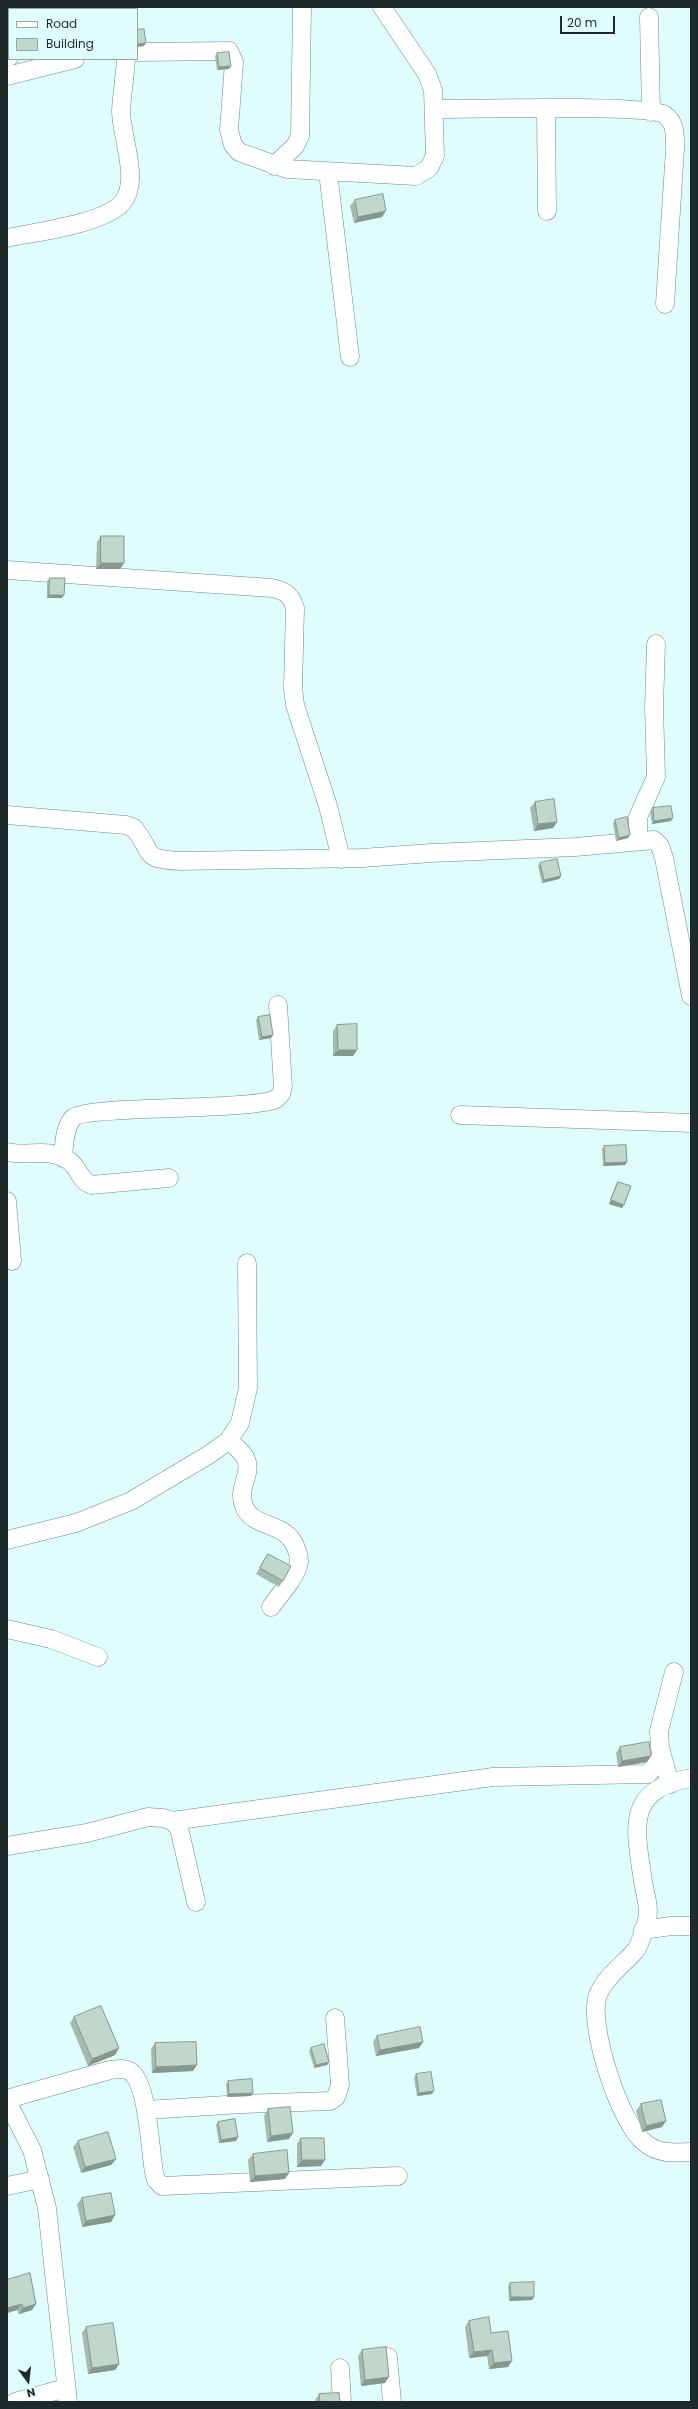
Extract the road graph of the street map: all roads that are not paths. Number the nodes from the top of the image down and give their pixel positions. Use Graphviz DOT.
graph roads {
  1 [pos="302,7"];
  2 [pos="382,7"];
  3 [pos="649,17"];
  4 [pos="138,52"];
  5 [pos="67,60"];
  6 [pos="126,60"];
  7 [pos="10,67"];
  8 [pos="436,109"];
  9 [pos="546,109"];
  10 [pos="651,112"];
  11 [pos="274,166"];
  12 [pos="328,172"];
  13 [pos="547,211"];
  14 [pos="7,238"];
  15 [pos="665,304"];
  16 [pos="350,357"];
  17 [pos="7,570"];
  18 [pos="656,644"];
  19 [pos="7,815"];
  20 [pos="638,841"];
  21 [pos="340,859"];
  22 [pos="691,996"];
  23 [pos="278,1005"];
  24 [pos="460,1115"];
  25 [pos="691,1123"];
  26 [pos="7,1152"];
  27 [pos="63,1158"];
  28 [pos="169,1178"];
  29 [pos="7,1201"];
  30 [pos="12,1261"];
  31 [pos="247,1263"];
  32 [pos="228,1441"];
  33 [pos="7,1540"];
  34 [pos="271,1607"];
  35 [pos="7,1629"];
  36 [pos="98,1656"];
  37 [pos="674,1672"];
  38 [pos="662,1756"];
  39 [pos="691,1778"];
  40 [pos="670,1784"];
  41 [pos="172,1821"];
  42 [pos="7,1846"];
  43 [pos="196,1902"];
  44 [pos="691,1926"];
  45 [pos="643,1930"];
  46 [pos="336,2018"];
  47 [pos="8,2104"];
  48 [pos="146,2110"];
  49 [pos="691,2152"];
  50 [pos="398,2176"];
  51 [pos="40,2179"];
  52 [pos="7,2186"];
  53 [pos="388,2357"];
  54 [pos="340,2368"];
  55 [pos="67,2395"];
  56 [pos="15,2402"];
  57 [pos="342,2402"];
  58 [pos="392,2402"];
  1 -- 11 [label="street"];
  2 -- 8 [label="street"];
  3 -- 10 [label="street"];
  4 -- 11 [label="street"];
  5 -- 7 [label="street"];
  6 -- 14 [label="street"];
  8 -- 9 [label="street"];
  8 -- 12 [label="street"];
  9 -- 10 [label="street"];
  9 -- 13 [label="street"];
  10 -- 15 [label="street"];
  11 -- 12 [label="street"];
  12 -- 16 [label="street"];
  17 -- 21 [label="street"];
  18 -- 20 [label="street"];
  19 -- 21 [label="street"];
  20 -- 21 [label="street"];
  20 -- 22 [label="street"];
  23 -- 27 [label="street"];
  24 -- 25 [label="street"];
  26 -- 27 [label="street"];
  27 -- 28 [label="street"];
  29 -- 30 [label="street"];
  31 -- 32 [label="street"];
  32 -- 33 [label="street"];
  32 -- 34 [label="street"];
  35 -- 36 [label="street"];
  37 -- 38 [label="street"];
  38 -- 40 [label="street"];
  38 -- 41 [label="street"];
  39 -- 40 [label="street"];
  40 -- 45 [label="street"];
  41 -- 42 [label="street"];
  41 -- 43 [label="street"];
  44 -- 45 [label="street"];
  45 -- 49 [label="street"];
  46 -- 48 [label="street"];
  47 -- 48 [label="street"];
  47 -- 51 [label="street"];
  48 -- 50 [label="street"];
  51 -- 52 [label="street"];
  51 -- 55 [label="street"];
  53 -- 58 [label="street"];
  54 -- 57 [label="street"];
  55 -- 56 [label="street"];
}
